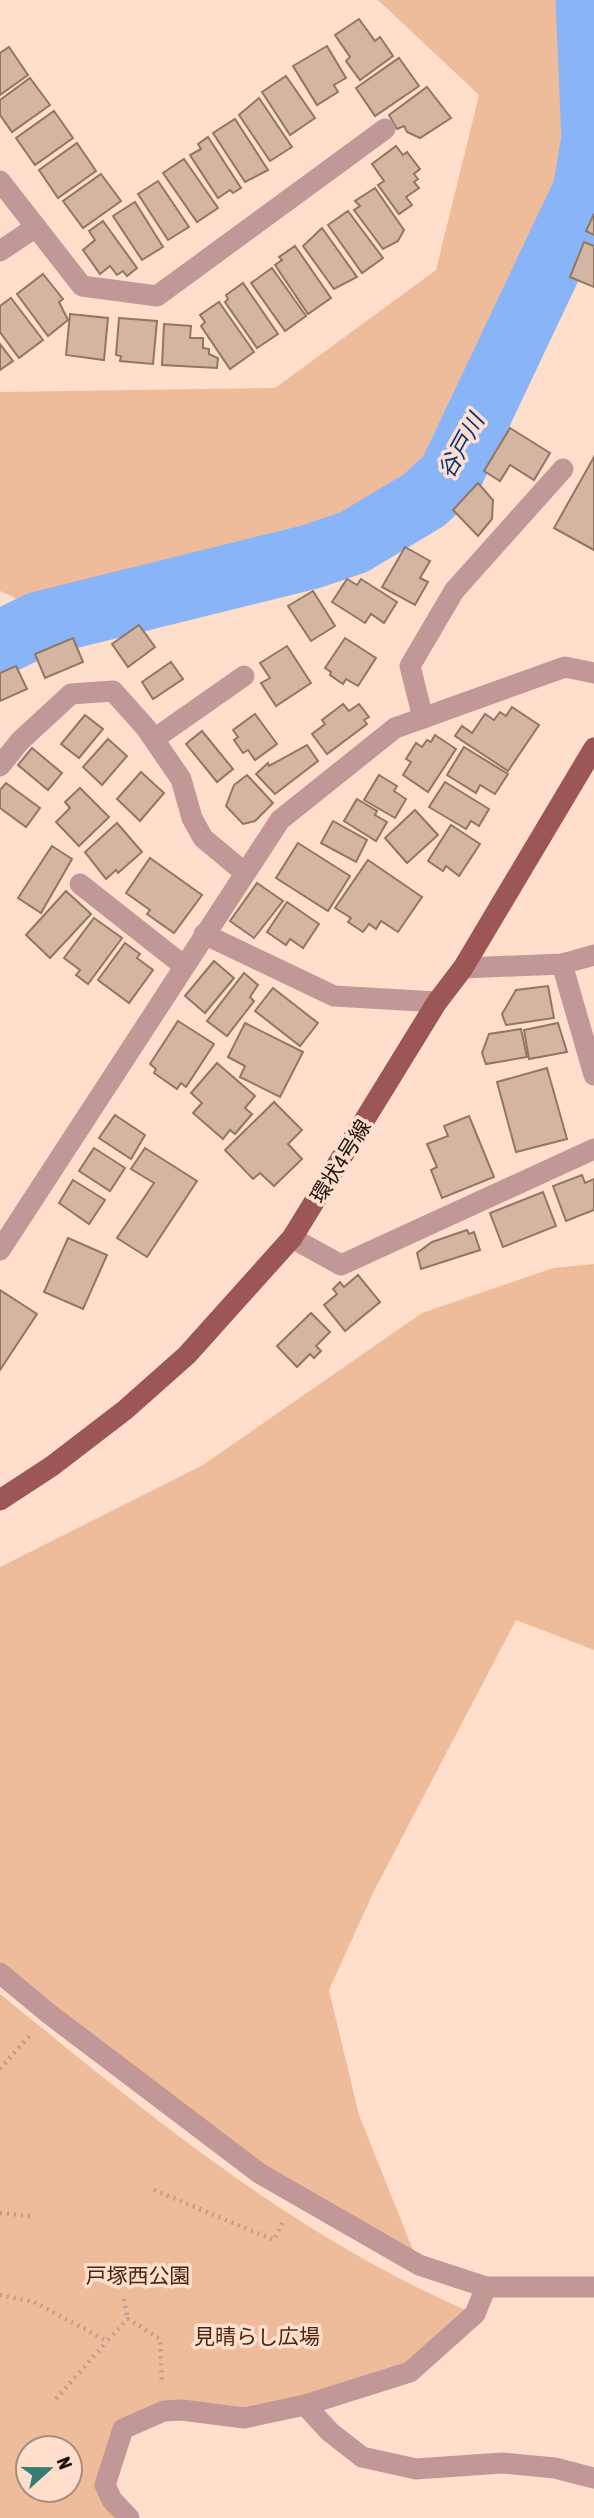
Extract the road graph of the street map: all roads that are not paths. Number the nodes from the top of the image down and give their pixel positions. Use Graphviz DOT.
graph roads {
  1 [pos="386,129"];
  2 [pos="0,181"];
  3 [pos="36,227"];
  4 [pos="0,251"];
  5 [pos="564,469"];
  6 [pos="594,673"];
  7 [pos="244,676"];
  8 [pos="423,718"];
  9 [pos="154,739"];
  10 [pos="594,748"];
  11 [pos="0,766"];
  12 [pos="244,873"];
  13 [pos="80,884"];
  14 [pos="204,934"];
  15 [pos="594,955"];
  16 [pos="562,964"];
  17 [pos="184,965"];
  18 [pos="463,968"];
  19 [pos="437,1002"];
  20 [pos="594,1075"];
  21 [pos="594,1149"];
  22 [pos="292,1238"];
  23 [pos="0,1250"];
  24 [pos="0,1500"];
  25 [pos="0,1973"];
  26 [pos="486,2287"];
  27 [pos="594,2287"];
  28 [pos="305,2405"];
  29 [pos="594,2477"];
  30 [pos="129,2518"];
  1 -- 3 [label="street"];
  2 -- 3 [label="street"];
  3 -- 4 [label="street"];
  5 -- 8 [label="street"];
  6 -- 8 [label="street"];
  7 -- 9 [label="street"];
  8 -- 12 [label="street"];
  9 -- 11 [label="street"];
  9 -- 12 [label="street"];
  10 -- 18 [label="main road, 環状4号線"];
  12 -- 14 [label="street"];
  13 -- 17 [label="street"];
  14 -- 17 [label="street"];
  14 -- 19 [label="street"];
  15 -- 16 [label="street"];
  16 -- 18 [label="street"];
  16 -- 20 [label="street"];
  17 -- 23 [label="street"];
  18 -- 19 [label="main road, 環状4号線"];
  19 -- 22 [label="main road, 環状4号線"];
  21 -- 22 [label="street"];
  22 -- 24 [label="main road, 環状4号線"];
  25 -- 26 [label="street"];
  26 -- 27 [label="street"];
  26 -- 28 [label="street"];
  28 -- 29 [label="street"];
  28 -- 30 [label="street"];
}
